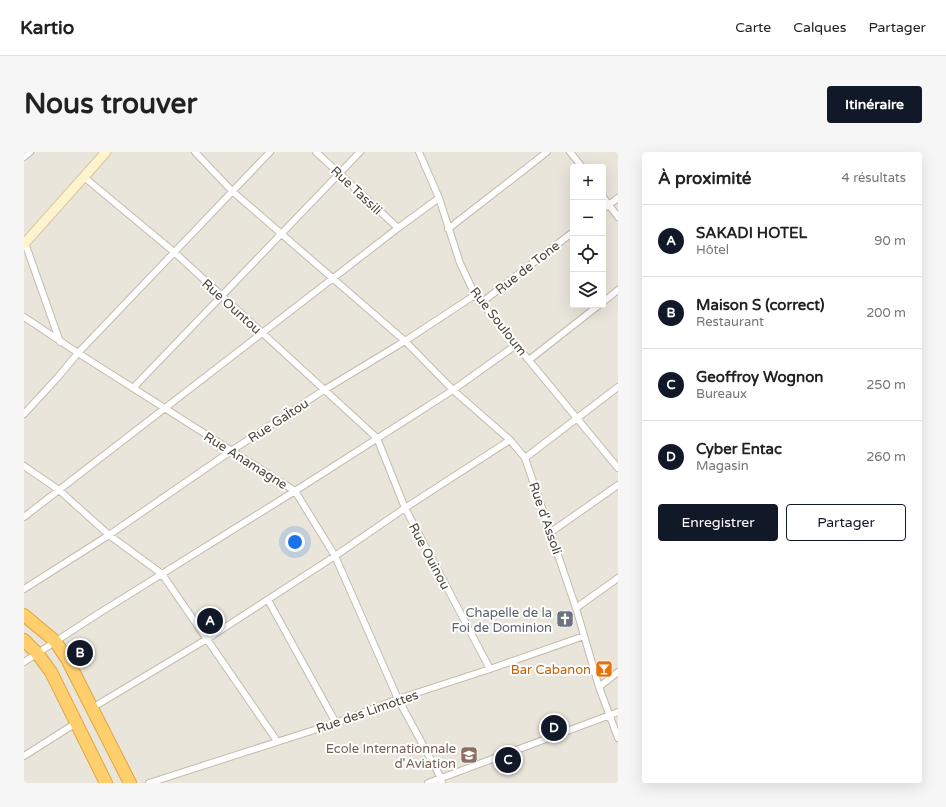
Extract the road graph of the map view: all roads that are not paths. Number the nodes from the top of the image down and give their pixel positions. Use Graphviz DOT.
graph roads {
  1 [pos="30,152"];
  2 [pos="106,152"];
  3 [pos="195,152"];
  4 [pos="270,152"];
  5 [pos="316,152"];
  6 [pos="360,152"];
  7 [pos="419,152"];
  8 [pos="547,152"];
  9 [pos="570,152"];
  10 [pos="24,157"];
  11 [pos="580,164"];
  12 [pos="340,174"];
  13 [pos="84,177"];
  14 [pos="232,190"];
  15 [pos="439,198"];
  16 [pos="618,198"];
  17 [pos="606,207"];
  18 [pos="618,217"];
  19 [pos="398,228"];
  20 [pos="448,229"];
  21 [pos="282,234"];
  22 [pos="570,234"];
  23 [pos="24,242"];
  24 [pos="174,252"];
  25 [pos="333,278"];
  26 [pos="618,290"];
  27 [pos="475,295"];
  28 [pos="221,296"];
  29 [pos="606,300"];
  30 [pos="481,302"];
  31 [pos="595,308"];
  32 [pos="24,316"];
  33 [pos="261,333"];
  34 [pos="405,341"];
  35 [pos="60,342"];
  36 [pos="516,345"];
  37 [pos="78,353"];
  38 [pos="530,360"];
  39 [pos="618,387"];
  40 [pos="133,388"];
  41 [pos="324,390"];
  42 [pos="453,390"];
  43 [pos="164,408"];
  44 [pos="24,414"];
  45 [pos="577,419"];
  46 [pos="377,438"];
  47 [pos="510,440"];
  48 [pos="231,451"];
  49 [pos="525,458"];
  50 [pos="24,466"];
  51 [pos="618,468"];
  52 [pos="618,485"];
  53 [pos="59,490"];
  54 [pos="295,491"];
  55 [pos="405,508"];
  56 [pos="24,517"];
  57 [pos="551,532"];
  58 [pos="109,535"];
  59 [pos="335,556"];
  60 [pos="162,574"];
  61 [pos="618,578"];
  62 [pos="24,589"];
  63 [pos="268,600"];
  64 [pos="576,608"];
  65 [pos="24,615"];
  66 [pos="584,636"];
  67 [pos="24,640"];
  68 [pos="207,640"];
  69 [pos="55,641"];
  70 [pos="36,653"];
  71 [pos="24,662"];
  72 [pos="490,669"];
  73 [pos="618,672"];
  74 [pos="599,687"];
  75 [pos="398,699"];
  76 [pos="92,708"];
  77 [pos="618,712"];
  78 [pos="610,715"];
  79 [pos="336,722"];
  80 [pos="76,723"];
  81 [pos="618,738"];
  82 [pos="277,741"];
  83 [pos="24,756"];
  84 [pos="442,781"];
  85 [pos="106,783"];
  86 [pos="130,783"];
  87 [pos="149,783"];
  88 [pos="428,783"];
  1 -- 10 [label="street"];
  2 -- 13 [label="street"];
  3 -- 14 [label="street, Rue d'Assoli"];
  4 -- 14 [label="street"];
  5 -- 12 [label="street, Rue Tassili"];
  6 -- 12 [label="street"];
  7 -- 15 [label="street, Rue Souloum"];
  8 -- 20 [label="street"];
  9 -- 11 [label="street"];
  12 -- 19 [label="street, Rue Tassili"];
  12 -- 21 [label="street"];
  13 -- 23 [label="street"];
  13 -- 24 [label="street, Rue Ountou"];
  14 -- 21 [label="street, Rue d'Assoli"];
  14 -- 24 [label="street"];
  15 -- 19 [label="street"];
  15 -- 20 [label="street, Rue Souloum"];
  16 -- 17 [label="street"];
  17 -- 18 [label="street"];
  19 -- 25 [label="street"];
  20 -- 27 [label="street, Rue Souloum"];
  21 -- 25 [label="street, Rue d'Assoli"];
  21 -- 28 [label="street"];
  22 -- 30 [label="street, Rue de Tone"];
  23 -- 35 [label="street"];
  24 -- 28 [label="street, Rue Ountou"];
  24 -- 37 [label="street"];
  25 -- 33 [label="street"];
  25 -- 34 [label="street, Rue d'Assoli"];
  26 -- 29 [label="street"];
  27 -- 30 [label="street, Rue Souloum"];
  27 -- 34 [label="street, Rue GaÏtou"];
  28 -- 33 [label="street, Rue Ountou"];
  28 -- 40 [label="street"];
  30 -- 36 [label="street, Rue Souloum"];
  31 -- 38 [label="street"];
  32 -- 35 [label="street, Rue Anamagne"];
  33 -- 41 [label="street, Rue Ountou"];
  33 -- 43 [label="street"];
  34 -- 41 [label="street, Rue GaÏtou"];
  34 -- 42 [label="street, Rue d'Assoli"];
  35 -- 37 [label="street, Rue Anamagne"];
  36 -- 38 [label="street, Rue Souloum"];
  36 -- 42 [label="street"];
  37 -- 40 [label="street, Rue Anamagne"];
  37 -- 44 [label="street"];
  38 -- 45 [label="street, Rue Souloum"];
  39 -- 45 [label="street"];
  40 -- 43 [label="street, Rue Anamagne"];
  41 -- 46 [label="street, Rue Ountou"];
  41 -- 48 [label="street, Rue GaÏtou"];
  42 -- 46 [label="street"];
  42 -- 47 [label="street, Rue d'Assoli"];
  43 -- 48 [label="street, Rue Anamagne"];
  43 -- 53 [label="street"];
  45 -- 49 [label="street"];
  45 -- 51 [label="street, Rue Souloum"];
  46 -- 54 [label="street"];
  46 -- 55 [label="street, Rue Ouinou"];
  47 -- 49 [label="street, Rue d'Assoli"];
  47 -- 55 [label="street"];
  48 -- 54 [label="street, Rue Anamagne"];
  48 -- 58 [label="street, Rue GaÏtou"];
  49 -- 57 [label="street, Rue d'Assoli"];
  50 -- 53 [label="street"];
  52 -- 57 [label="street"];
  53 -- 56 [label="street"];
  53 -- 58 [label="street"];
  54 -- 59 [label="street, Rue Anamagne"];
  54 -- 60 [label="street"];
  55 -- 59 [label="street"];
  55 -- 72 [label="street, Rue Ouinou"];
  57 -- 64 [label="street, Rue d'Assoli"];
  58 -- 60 [label="street"];
  58 -- 62 [label="street, Rue GaÏtou"];
  59 -- 63 [label="street"];
  59 -- 75 [label="street, Rue Anamagne"];
  60 -- 68 [label="street"];
  60 -- 69 [label="street"];
  61 -- 64 [label="street"];
  63 -- 68 [label="street"];
  63 -- 79 [label="street"];
  64 -- 66 [label="street, Rue d'Assoli"];
  65 -- 69 [label="highway"];
  66 -- 72 [label="street, Rue des Limottes"];
  66 -- 74 [label="street, Rue d'Assoli"];
  67 -- 70 [label="highway"];
  68 -- 76 [label="street"];
  68 -- 82 [label="street"];
  69 -- 70 [label="street"];
  69 -- 76 [label="highway"];
  70 -- 71 [label="street"];
  70 -- 80 [label="highway"];
  72 -- 75 [label="street, Rue des Limottes"];
  73 -- 74 [label="street"];
  74 -- 78 [label="street, Rue d'Assoli"];
  75 -- 79 [label="street, Rue des Limottes"];
  75 -- 84 [label="street, Rue Anamagne"];
  76 -- 86 [label="highway"];
  77 -- 78 [label="street"];
  78 -- 81 [label="street, Rue d'Assoli"];
  78 -- 84 [label="street"];
  79 -- 82 [label="street, Rue des Limottes"];
  80 -- 83 [label="street"];
  80 -- 85 [label="highway"];
  82 -- 87 [label="street, Rue des Limottes"];
  84 -- 88 [label="street"];
}
